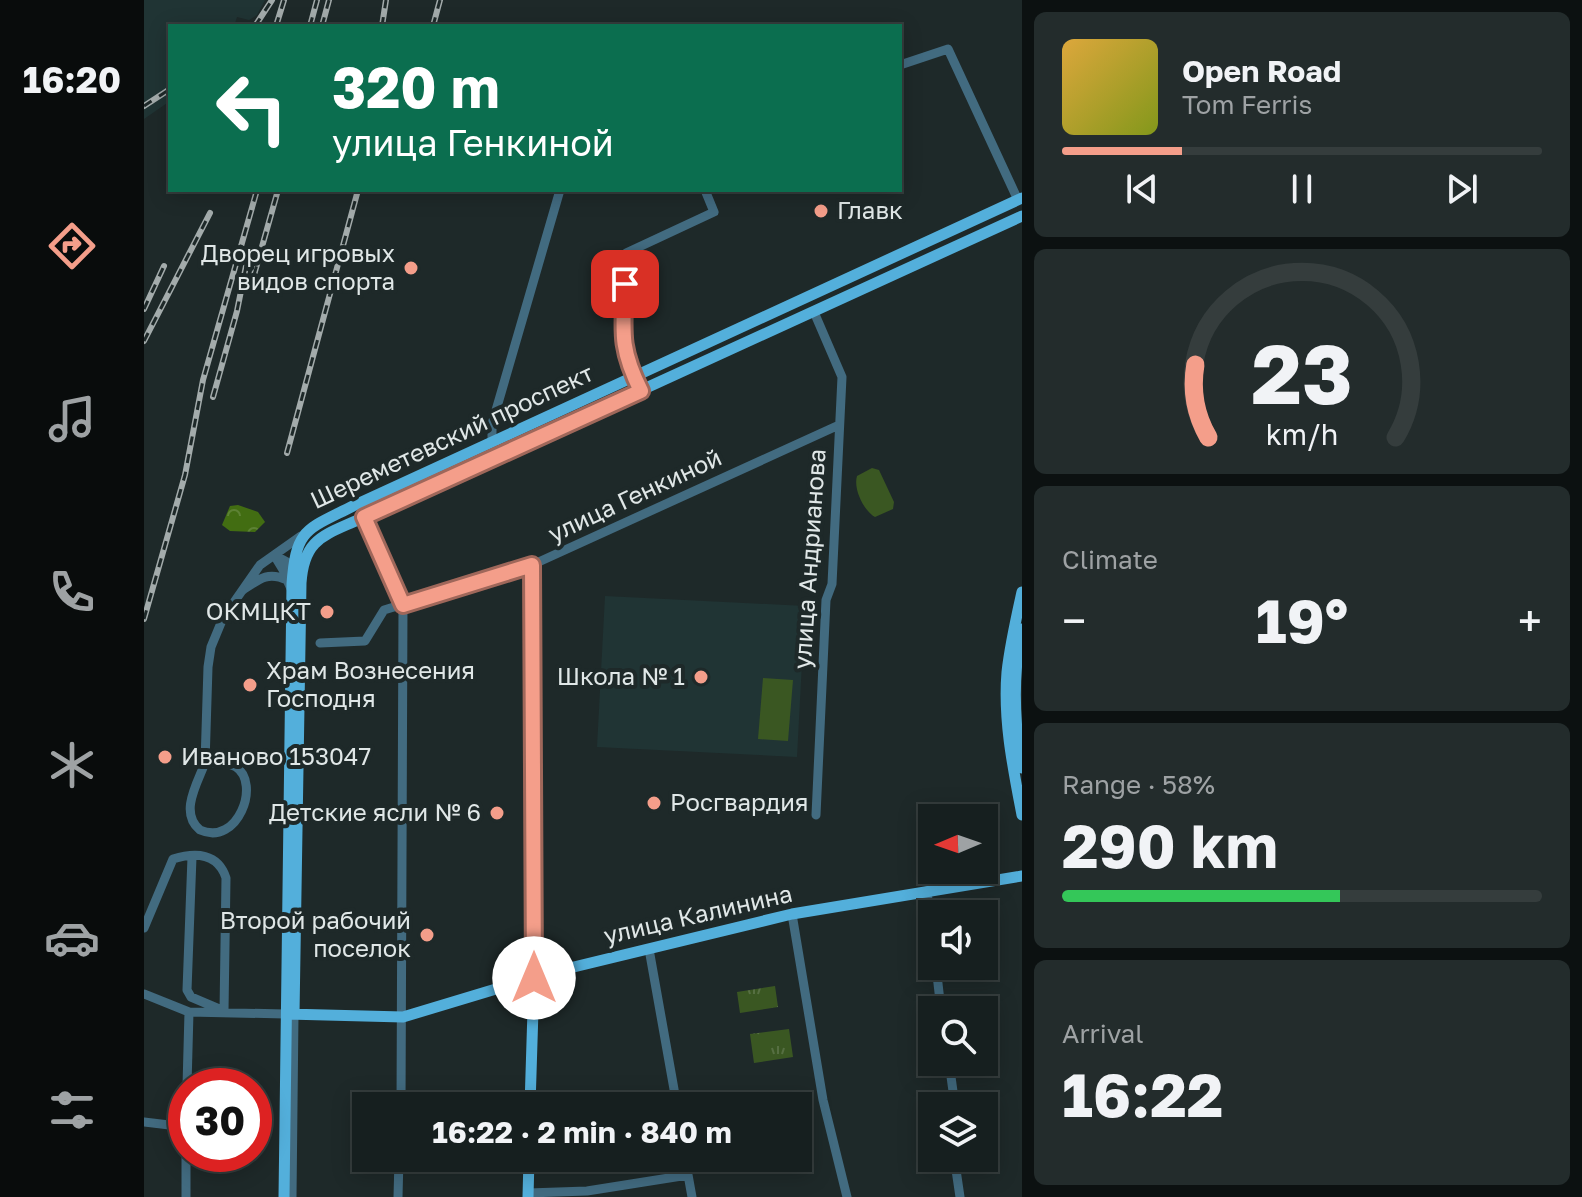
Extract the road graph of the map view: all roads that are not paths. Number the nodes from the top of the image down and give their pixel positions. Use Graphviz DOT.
graph roads {
  1 [pos="902,64"];
  2 [pos="559,192"];
  3 [pos="706,192"];
  4 [pos="1020,199"];
  5 [pos="1022,216"];
  6 [pos="886,261"];
  7 [pos="893,276"];
  8 [pos="814,312"];
  9 [pos="634,377"];
  10 [pos="641,391"];
  11 [pos="839,425"];
  12 [pos="492,441"];
  13 [pos="499,456"];
  14 [pos="364,517"];
  15 [pos="301,536"];
  16 [pos="312,544"];
  17 [pos="296,549"];
  18 [pos="274,555"];
  19 [pos="532,565"];
  20 [pos="293,568"];
  21 [pos="295,586"];
  22 [pos="1022,592"];
  23 [pos="237,594"];
  24 [pos="403,605"];
  25 [pos="1022,629"];
  26 [pos="320,643"];
  27 [pos="205,763"];
  28 [pos="1022,768"];
  29 [pos="816,815"];
  30 [pos="1022,815"];
  31 [pos="192,857"];
  32 [pos="1022,876"];
  33 [pos="927,891"];
  34 [pos="928,900"];
  35 [pos="792,914"];
  36 [pos="144,928"];
  37 [pos="649,949"];
  38 [pos="534,978"];
  39 [pos="187,990"];
  40 [pos="146,995"];
  41 [pos="224,1011"];
  42 [pos="189,1012"];
  43 [pos="290,1014"];
  44 [pos="403,1017"];
  45 [pos="187,1068"];
  46 [pos="401,1092"];
  47 [pos="530,1092"];
  48 [pos="675,1092"];
  49 [pos="144,1122"];
  50 [pos="168,1125"];
  51 [pos="186,1172"];
  52 [pos="399,1172"];
  53 [pos="529,1172"];
  54 [pos="687,1172"];
  55 [pos="956,1172"];
  56 [pos="688,1175"];
  57 [pos="528,1195"];
  58 [pos="186,1197"];
  59 [pos="284,1197"];
  60 [pos="292,1197"];
  61 [pos="398,1197"];
  62 [pos="692,1197"];
  63 [pos="847,1197"];
  64 [pos="960,1197"];
  1 -- 4 [label="street"];
  2 -- 12 [label="street"];
  3 -- 9 [label="street"];
  4 -- 6 [label="main road, Шереметевский проспект"];
  5 -- 7 [label="main road, Шереметевский проспект"];
  6 -- 7 [label="main road"];
  6 -- 9 [label="main road, Шереметевский проспект"];
  7 -- 8 [label="main road, Шереметевский проспект"];
  8 -- 10 [label="main road, Шереметевский проспект"];
  8 -- 11 [label="street, улица Андрианова"];
  9 -- 10 [label="main road"];
  9 -- 12 [label="main road, Шереметевский проспект"];
  10 -- 13 [label="main road, Шереметевский проспект"];
  11 -- 19 [label="street, улица Генкиной"];
  11 -- 29 [label="street, улица Андрианова"];
  12 -- 13 [label="main road"];
  12 -- 15 [label="main road, Шереметевский проспект"];
  13 -- 14 [label="main road, Шереметевский проспект"];
  14 -- 16 [label="main road, Шереметевский проспект"];
  14 -- 24 [label="street"];
  15 -- 17 [label="main road"];
  15 -- 18 [label="street"];
  16 -- 17 [label="street"];
  16 -- 21 [label="main road"];
  17 -- 18 [label="street"];
  17 -- 20 [label="main road"];
  18 -- 20 [label="street"];
  18 -- 21 [label="street"];
  18 -- 23 [label="street"];
  19 -- 24 [label="street, улица Генкиной"];
  19 -- 38 [label="street"];
  20 -- 21 [label="main road"];
  21 -- 23 [label="street"];
  21 -- 43 [label="main road"];
  22 -- 30 [label="main road"];
  23 -- 27 [label="street"];
  24 -- 26 [label="street, улица Генкиной"];
  24 -- 44 [label="street"];
  25 -- 28 [label="main road"];
  27 -- 27 [label="street"];
  31 -- 36 [label="street"];
  31 -- 39 [label="street"];
  31 -- 41 [label="street"];
  32 -- 33 [label="main road, улица Калинина"];
  33 -- 34 [label="street"];
  33 -- 35 [label="main road, улица Калинина"];
  35 -- 37 [label="main road, улица Калинина"];
  35 -- 63 [label="street"];
  37 -- 38 [label="main road, улица Калинина"];
  37 -- 48 [label="street"];
  38 -- 44 [label="main road, улица Калинина"];
  38 -- 47 [label="main road"];
  39 -- 40 [label="street"];
  39 -- 41 [label="street"];
  40 -- 42 [label="street"];
  41 -- 42 [label="street"];
  41 -- 43 [label="street"];
  42 -- 45 [label="street"];
  43 -- 44 [label="main road, улица Калинина"];
  43 -- 59 [label="main road"];
  43 -- 60 [label="street"];
  44 -- 46 [label="street"];
  49 -- 50 [label="street"];
  51 -- 58 [label="street"];
  52 -- 61 [label="street"];
  53 -- 57 [label="main road"];
  54 -- 56 [label="street"];
  55 -- 64 [label="street"];
  56 -- 57 [label="street"];
  56 -- 62 [label="street"];
}
